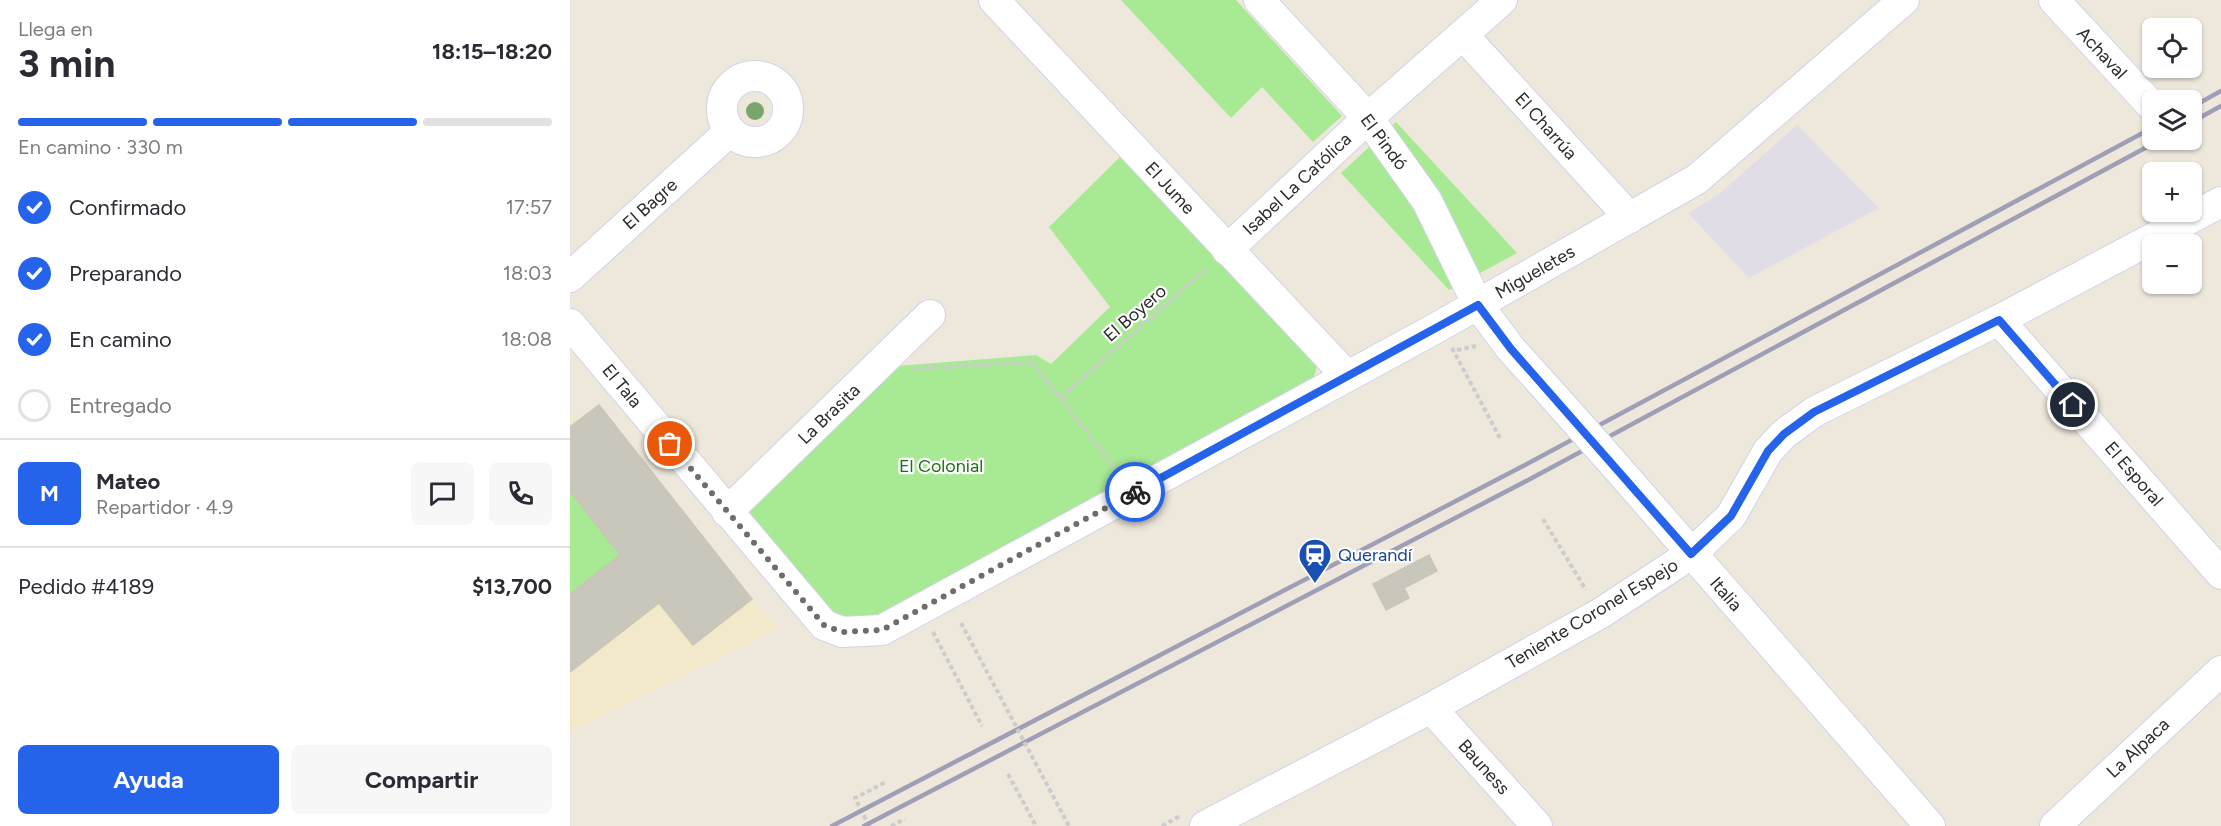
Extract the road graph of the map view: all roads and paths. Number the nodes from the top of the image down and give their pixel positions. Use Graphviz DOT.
graph roads {
  1 [pos="994,0"];
  2 [pos="1259,0"];
  3 [pos="1502,0"];
  4 [pos="1904,0"];
  5 [pos="2054,0"];
  6 [pos="1463,35"];
  7 [pos="2142,95"];
  8 [pos="1368,118"];
  9 [pos="730,131"];
  10 [pos="2221,202"];
  11 [pos="1630,218"];
  12 [pos="1213,263"];
  13 [pos="570,278"];
  14 [pos="1478,305"];
  15 [pos="930,315"];
  16 [pos="1999,320"];
  17 [pos="570,324"];
  18 [pos="1438,327"];
  19 [pos="907,369"];
  20 [pos="1347,376"];
  21 [pos="1061,397"];
  22 [pos="1500,438"];
  23 [pos="1109,480"];
  24 [pos="727,512"];
  25 [pos="1543,519"];
  26 [pos="1691,554"];
  27 [pos="2221,574"];
  28 [pos="1589,596"];
  29 [pos="961,623"];
  30 [pos="940,625"];
  31 [pos="842,632"];
  32 [pos="2221,671"];
  33 [pos="1431,708"];
  34 [pos="982,726"];
  35 [pos="1008,774"];
  36 [pos="886,782"];
  37 [pos="905,819"];
  38 [pos="1924,824"];
  39 [pos="869,826"];
  40 [pos="891,826"];
  41 [pos="1036,826"];
  42 [pos="1069,826"];
  43 [pos="1205,826"];
  44 [pos="1537,826"];
  45 [pos="2055,826"];
  1 -- 12 [label="street, El Jume"];
  2 -- 8 [label="street, El Pindó"];
  3 -- 6 [label="street, Isabel La Católica"];
  4 -- 11 [label="street, Migueletes"];
  5 -- 7 [label="street, Achaval"];
  6 -- 8 [label="street, Isabel La Católica"];
  6 -- 11 [label="street, El Charrúa"];
  8 -- 12 [label="street, Isabel La Católica"];
  8 -- 14 [label="street, El Pindó"];
  9 -- 13 [label="street, El Bagre"];
  10 -- 16 [label="street, Teniente Coronel Espejo"];
  11 -- 14 [label="street, Migueletes"];
  12 -- 20 [label="street, El Jume"];
  12 -- 21 [label="path, El Boyero"];
  14 -- 18 [label="street, Migueletes"];
  14 -- 26 [label="street, Italia, bridge"];
  15 -- 24 [label="street, La Brasita"];
  16 -- 26 [label="street, Teniente Coronel Espejo"];
  16 -- 27 [label="street, El Esporal"];
  17 -- 24 [label="street, El Tala"];
  18 -- 20 [label="street, Migueletes"];
  18 -- 22 [label="path"];
  19 -- 21 [label="path"];
  20 -- 31 [label="street, Migueletes"];
  21 -- 23 [label="path"];
  24 -- 31 [label="street, El Tala"];
  25 -- 28 [label="path"];
  26 -- 33 [label="street, Teniente Coronel Espejo"];
  26 -- 38 [label="street, Italia"];
  29 -- 42 [label="path, bridge"];
  30 -- 34 [label="path"];
  32 -- 45 [label="street, La Alpaca"];
  33 -- 43 [label="street, Teniente Coronel Espejo"];
  33 -- 44 [label="street, Bauness"];
  35 -- 41 [label="path"];
  36 -- 39 [label="path"];
  37 -- 40 [label="path"];
}
